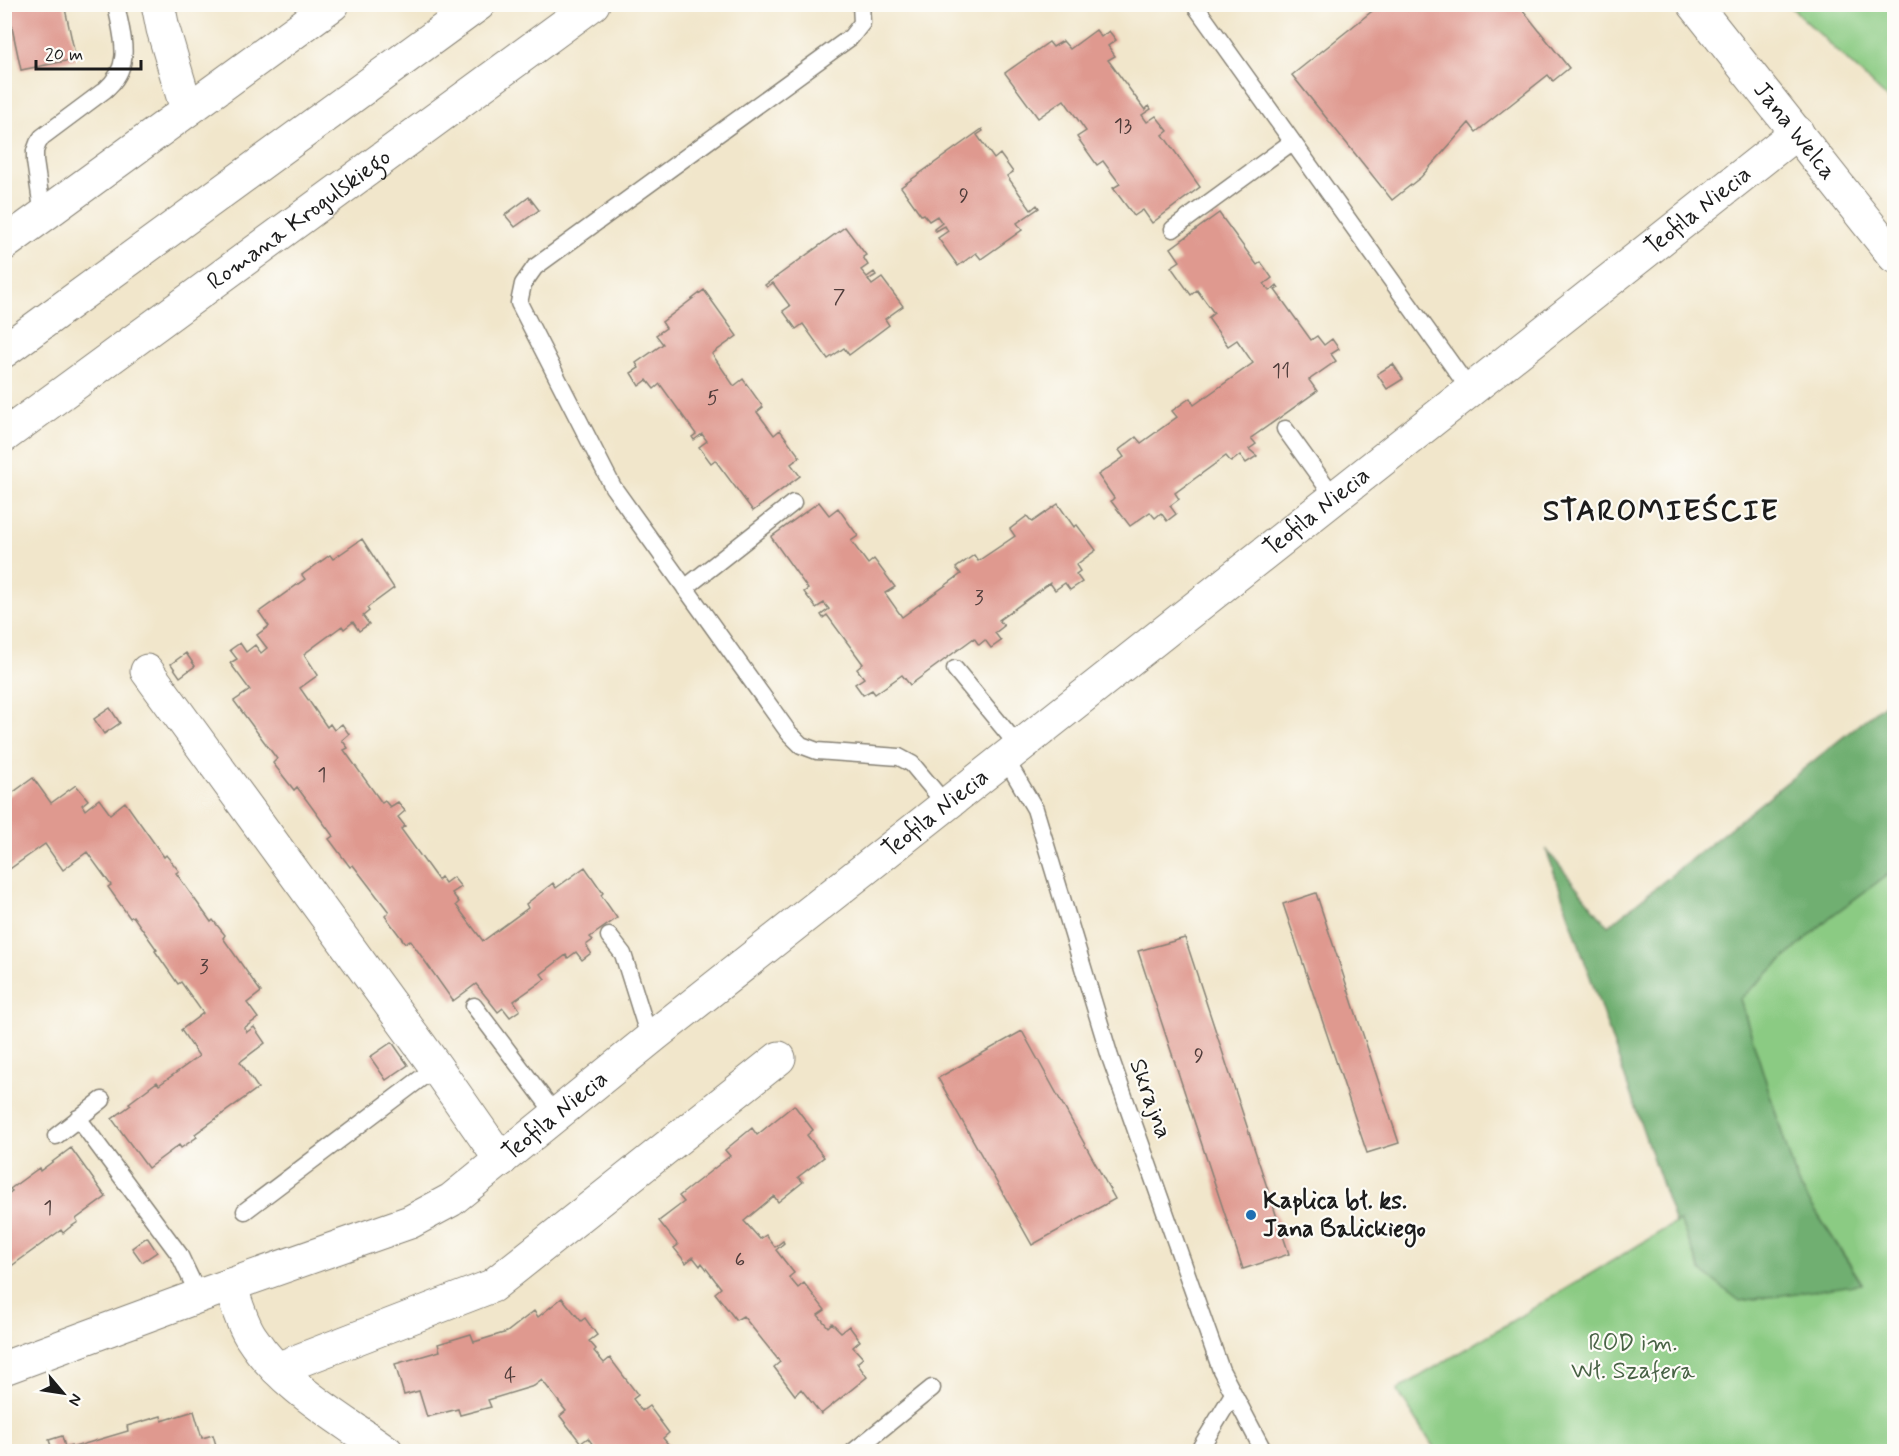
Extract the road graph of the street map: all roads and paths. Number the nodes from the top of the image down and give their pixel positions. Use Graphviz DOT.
graph roads {
  1 [pos="116,4"];
  2 [pos="158,4"];
  3 [pos="333,4"];
  4 [pos="479,4"];
  5 [pos="593,4"];
  6 [pos="861,4"];
  7 [pos="1194,4"];
  8 [pos="1694,4"];
  9 [pos="187,110"];
  10 [pos="1797,132"];
  11 [pos="1292,142"];
  12 [pos="43,216"];
  13 [pos="1173,229"];
  14 [pos="4,244"];
  15 [pos="1894,256"];
  16 [pos="4,351"];
  17 [pos="1470,390"];
  18 [pos="1285,429"];
  19 [pos="4,436"];
  20 [pos="1334,498"];
  21 [pos="793,503"];
  22 [pos="685,588"];
  23 [pos="955,669"];
  24 [pos="147,672"];
  25 [pos="1012,753"];
  26 [pos="946,805"];
  27 [pos="609,936"];
  28 [pos="474,1006"];
  29 [pos="650,1040"];
  30 [pos="779,1058"];
  31 [pos="436,1067"];
  32 [pos="102,1100"];
  33 [pos="556,1115"];
  34 [pos="78,1118"];
  35 [pos="56,1136"];
  36 [pos="501,1160"];
  37 [pos="245,1211"];
  38 [pos="230,1286"];
  39 [pos="200,1296"];
  40 [pos="4,1368"];
  41 [pos="277,1369"];
  42 [pos="932,1388"];
  43 [pos="1233,1394"];
  44 [pos="387,1452"];
  45 [pos="853,1452"];
  46 [pos="1198,1452"];
  47 [pos="1264,1452"];
  1 -- 12 [label="lane"];
  2 -- 9 [label="street"];
  3 -- 9 [label="street"];
  4 -- 16 [label="street"];
  5 -- 19 [label="street, Romana Krogulskiego"];
  6 -- 22 [label="lane"];
  7 -- 11 [label="lane"];
  8 -- 10 [label="street, Jana Welca"];
  9 -- 12 [label="street"];
  10 -- 15 [label="street, Jana Welca"];
  10 -- 17 [label="street, Teofila Niecia"];
  11 -- 13 [label="lane"];
  11 -- 17 [label="lane"];
  12 -- 14 [label="street"];
  17 -- 20 [label="street, Teofila Niecia"];
  18 -- 20 [label="lane"];
  20 -- 25 [label="street, Teofila Niecia"];
  21 -- 22 [label="lane"];
  22 -- 26 [label="lane"];
  23 -- 25 [label="lane, Skrajna"];
  24 -- 31 [label="street"];
  25 -- 26 [label="street, Teofila Niecia"];
  25 -- 43 [label="lane, Skrajna"];
  26 -- 29 [label="street, Teofila Niecia"];
  27 -- 29 [label="lane"];
  28 -- 33 [label="lane"];
  29 -- 33 [label="street, Teofila Niecia"];
  30 -- 41 [label="street"];
  31 -- 36 [label="street"];
  31 -- 37 [label="lane"];
  32 -- 34 [label="lane"];
  33 -- 36 [label="street, Teofila Niecia"];
  34 -- 35 [label="lane"];
  34 -- 39 [label="lane"];
  36 -- 38 [label="street, Teofila Niecia"];
  38 -- 39 [label="street, Teofila Niecia"];
  38 -- 41 [label="street"];
  39 -- 40 [label="street, Teofila Niecia"];
  41 -- 44 [label="street"];
  42 -- 45 [label="lane"];
  43 -- 46 [label="lane"];
  43 -- 47 [label="lane, Skrajna"];
}
